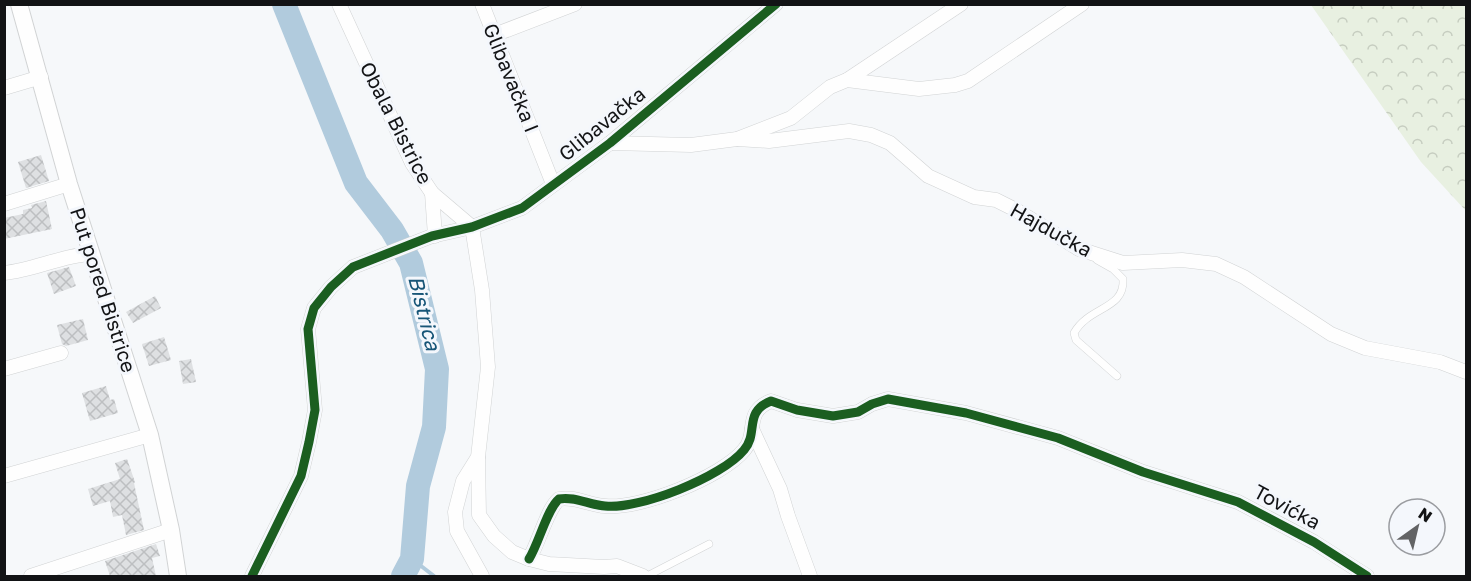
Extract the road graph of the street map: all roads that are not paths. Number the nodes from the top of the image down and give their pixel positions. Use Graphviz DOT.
graph roads {
  1 [pos="20,4"];
  2 [pos="339,4"];
  3 [pos="482,4"];
  4 [pos="575,4"];
  5 [pos="961,4"];
  6 [pos="1082,4"];
  7 [pos="770,6"];
  8 [pos="494,35"];
  9 [pos="40,77"];
  10 [pos="847,80"];
  11 [pos="4,88"];
  12 [pos="737,139"];
  13 [pos="610,143"];
  14 [pos="69,184"];
  15 [pos="553,184"];
  16 [pos="432,193"];
  17 [pos="4,204"];
  18 [pos="472,227"];
  19 [pos="434,236"];
  20 [pos="1079,249"];
  21 [pos="92,254"];
  22 [pos="4,273"];
  23 [pos="61,353"];
  24 [pos="4,369"];
  25 [pos="1467,372"];
  26 [pos="1117,376"];
  27 [pos="752,429"];
  28 [pos="150,435"];
  29 [pos="478,457"];
  30 [pos="4,476"];
  31 [pos="171,530"];
  32 [pos="709,544"];
  33 [pos="529,559"];
  34 [pos="603,572"];
  35 [pos="31,576"];
  36 [pos="178,576"];
  37 [pos="252,576"];
  38 [pos="482,576"];
  39 [pos="645,576"];
  40 [pos="810,576"];
  41 [pos="1367,576"];
  1 -- 9 [label="street, Put pored Bistrice"];
  2 -- 16 [label="street, Obala Bistrice"];
  3 -- 8 [label="street, Glibavačka I"];
  4 -- 8 [label="street"];
  5 -- 10 [label="street"];
  6 -- 10 [label="street"];
  7 -- 13 [label="street, Glibavačka"];
  8 -- 15 [label="street, Glibavačka I"];
  9 -- 11 [label="street"];
  9 -- 14 [label="street, Put pored Bistrice"];
  10 -- 12 [label="street"];
  12 -- 13 [label="street"];
  12 -- 20 [label="street, Hajdučka"];
  13 -- 15 [label="street, Glibavačka"];
  14 -- 17 [label="street"];
  14 -- 21 [label="street, Put pored Bistrice"];
  15 -- 18 [label="street, Glibavačka"];
  16 -- 18 [label="street, Obala Bistrice"];
  16 -- 19 [label="street"];
  18 -- 19 [label="street, Glibavačka"];
  18 -- 29 [label="street"];
  19 -- 37 [label="street, Glibavačka"];
  20 -- 25 [label="street, Hajdučka"];
  20 -- 26 [label="lane"];
  21 -- 22 [label="street"];
  21 -- 28 [label="street, Put pored Bistrice"];
  23 -- 24 [label="street"];
  27 -- 33 [label="street, Tovićka"];
  27 -- 40 [label="street"];
  27 -- 41 [label="street, Tovićka"];
  28 -- 30 [label="street"];
  28 -- 31 [label="street, Put pored Bistrice"];
  29 -- 33 [label="street"];
  29 -- 38 [label="street"];
  31 -- 35 [label="street"];
  31 -- 36 [label="street, Put pored Bistrice"];
  32 -- 39 [label="lane"];
  33 -- 34 [label="street"];
  34 -- 39 [label="street"];
}
